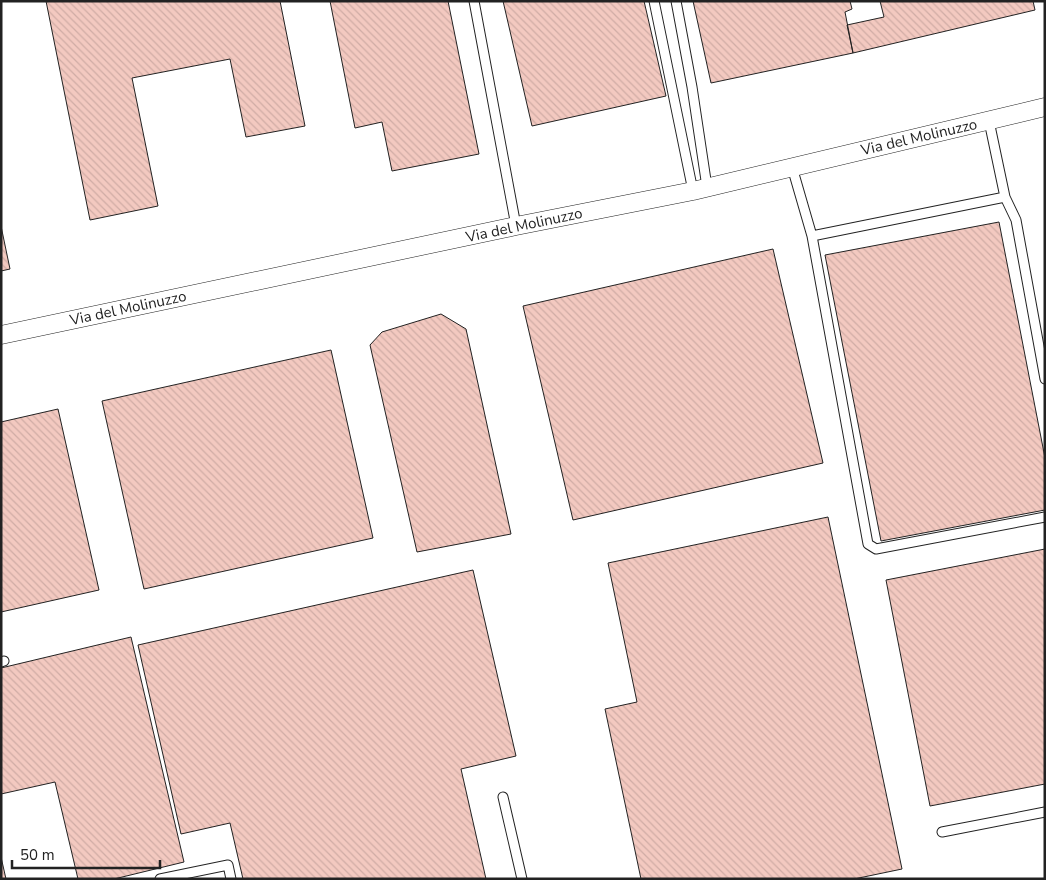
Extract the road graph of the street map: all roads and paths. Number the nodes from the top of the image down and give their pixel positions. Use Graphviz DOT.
graph roads {
  1 [pos="474,1"];
  2 [pos="654,1"];
  3 [pos="676,1"];
  4 [pos="1045,107"];
  5 [pos="989,120"];
  6 [pos="792,167"];
  7 [pos="700,189"];
  8 [pos="1005,197"];
  9 [pos="516,226"];
  10 [pos="812,236"];
  11 [pos="1,335"];
  12 [pos="1045,379"];
  13 [pos="1045,517"];
  14 [pos="503,797"];
  15 [pos="1045,812"];
  16 [pos="942,832"];
  17 [pos="160,879"];
  18 [pos="231,879"];
  19 [pos="522,879"];
  1 -- 9 [label="lane"];
  2 -- 7 [label="lane"];
  3 -- 7 [label="lane"];
  4 -- 5 [label="street, Via del Molinuzzo"];
  5 -- 6 [label="street, Via del Molinuzzo"];
  5 -- 8 [label="lane"];
  6 -- 7 [label="street, Via del Molinuzzo"];
  6 -- 10 [label="lane"];
  7 -- 9 [label="street, Via del Molinuzzo"];
  8 -- 10 [label="lane"];
  8 -- 12 [label="lane"];
  9 -- 11 [label="street, Via del Molinuzzo"];
  10 -- 13 [label="lane"];
  14 -- 19 [label="lane"];
  15 -- 16 [label="lane"];
  17 -- 18 [label="lane"];
}
